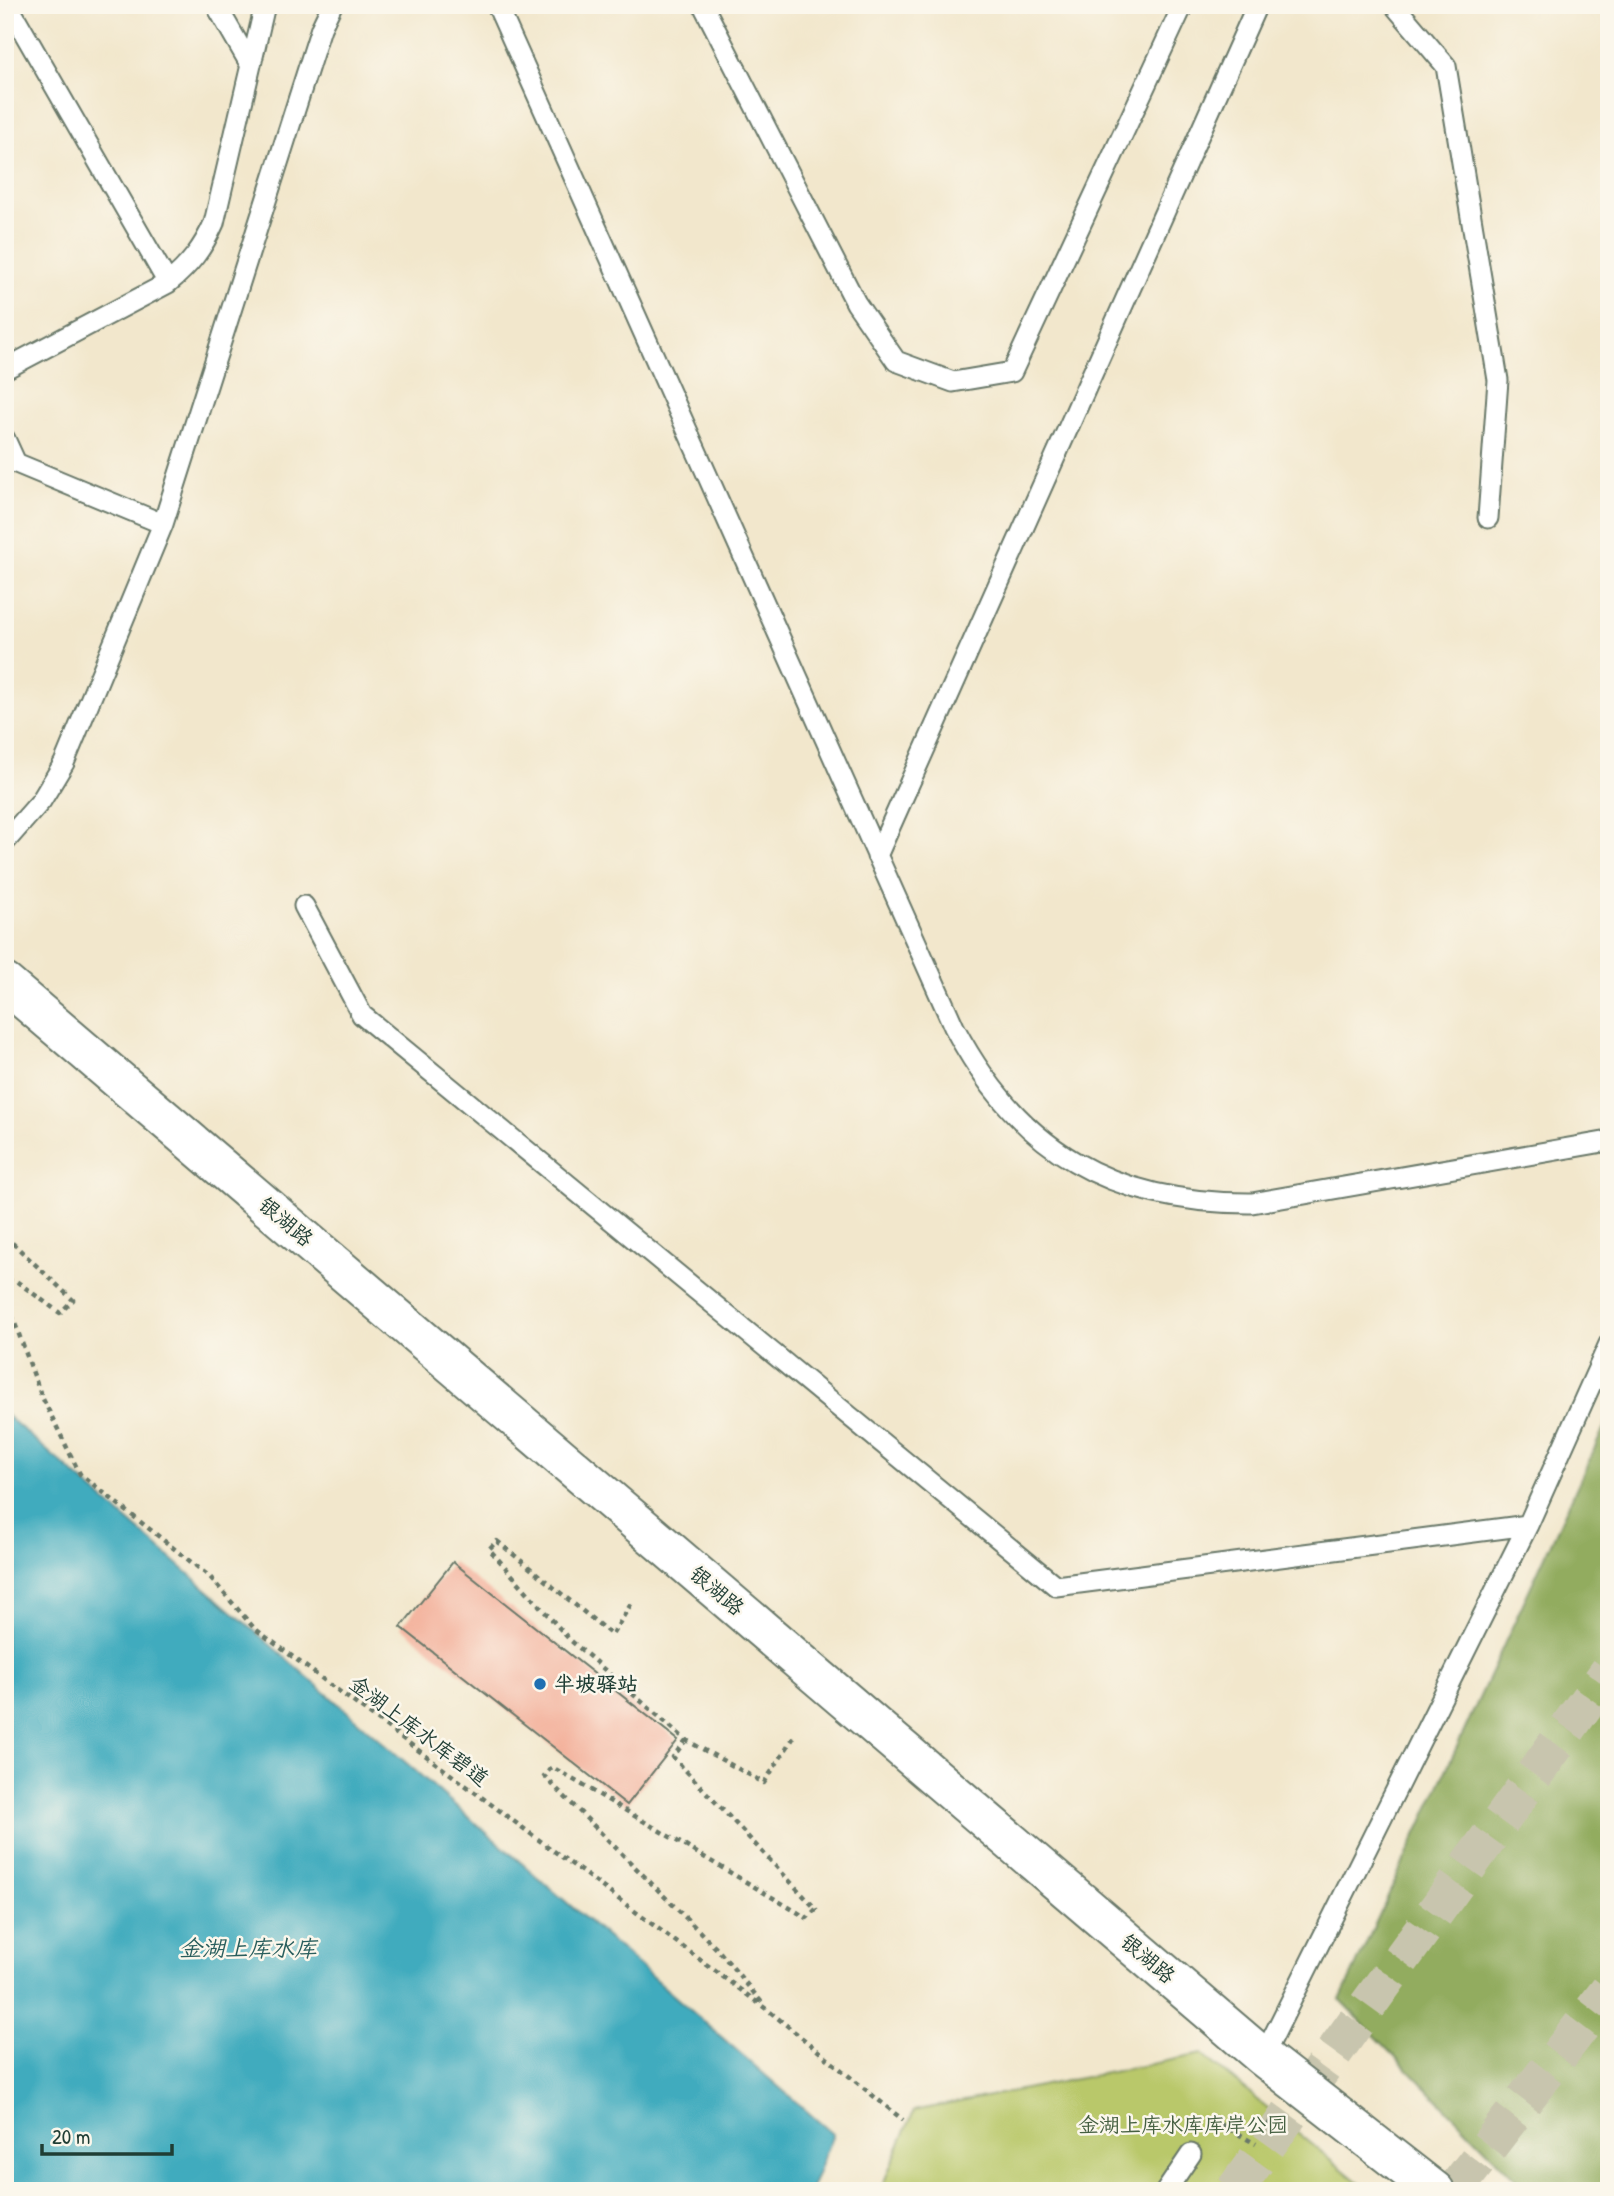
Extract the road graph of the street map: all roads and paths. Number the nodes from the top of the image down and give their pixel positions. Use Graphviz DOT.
graph roads {
  1 [pos="8,5"];
  2 [pos="216,5"];
  3 [pos="265,5"];
  4 [pos="332,5"];
  5 [pos="497,5"];
  6 [pos="703,5"];
  7 [pos="1183,5"];
  8 [pos="1257,5"];
  9 [pos="1394,5"];
  10 [pos="250,64"];
  11 [pos="169,283"];
  12 [pos="5,369"];
  13 [pos="5,439"];
  14 [pos="1489,518"];
  15 [pos="163,524"];
  16 [pos="5,842"];
  17 [pos="877,856"];
  18 [pos="304,906"];
  19 [pos="5,983"];
  20 [pos="1609,1141"];
  21 [pos="5,1163"];
  22 [pos="5,1170"];
  23 [pos="5,1236"];
  24 [pos="5,1280"];
  25 [pos="5,1296"];
  26 [pos="1609,1344"];
  27 [pos="1528,1525"];
  28 [pos="631,1604"];
  29 [pos="794,1737"];
  30 [pos="686,1740"];
  31 [pos="769,2011"];
  32 [pos="1263,2057"];
  33 [pos="1279,2108"];
  34 [pos="903,2120"];
  35 [pos="1213,2120"];
  36 [pos="1262,2134"];
  37 [pos="1256,2144"];
  38 [pos="1191,2154"];
  39 [pos="1166,2191"];
  40 [pos="1434,2191"];
  1 -- 11 [label="lane"];
  2 -- 10 [label="lane"];
  3 -- 10 [label="lane"];
  4 -- 15 [label="lane"];
  5 -- 17 [label="lane"];
  6 -- 7 [label="lane"];
  8 -- 17 [label="lane"];
  9 -- 14 [label="lane"];
  10 -- 11 [label="lane"];
  11 -- 12 [label="lane"];
  13 -- 15 [label="lane"];
  15 -- 16 [label="lane"];
  17 -- 20 [label="lane"];
  18 -- 27 [label="lane"];
  19 -- 32 [label="street, 银湖路"];
  21 -- 22 [label="path"];
  23 -- 24 [label="path"];
  25 -- 31 [label="path, 金湖上库水库碧道"];
  26 -- 27 [label="lane"];
  27 -- 32 [label="lane"];
  28 -- 30 [label="path"];
  29 -- 30 [label="path"];
  30 -- 31 [label="path"];
  31 -- 34 [label="path, 金湖上库水库碧道"];
  32 -- 40 [label="street, 银湖路"];
  33 -- 36 [label="path"];
  35 -- 37 [label="path"];
  38 -- 39 [label="lane"];
}
